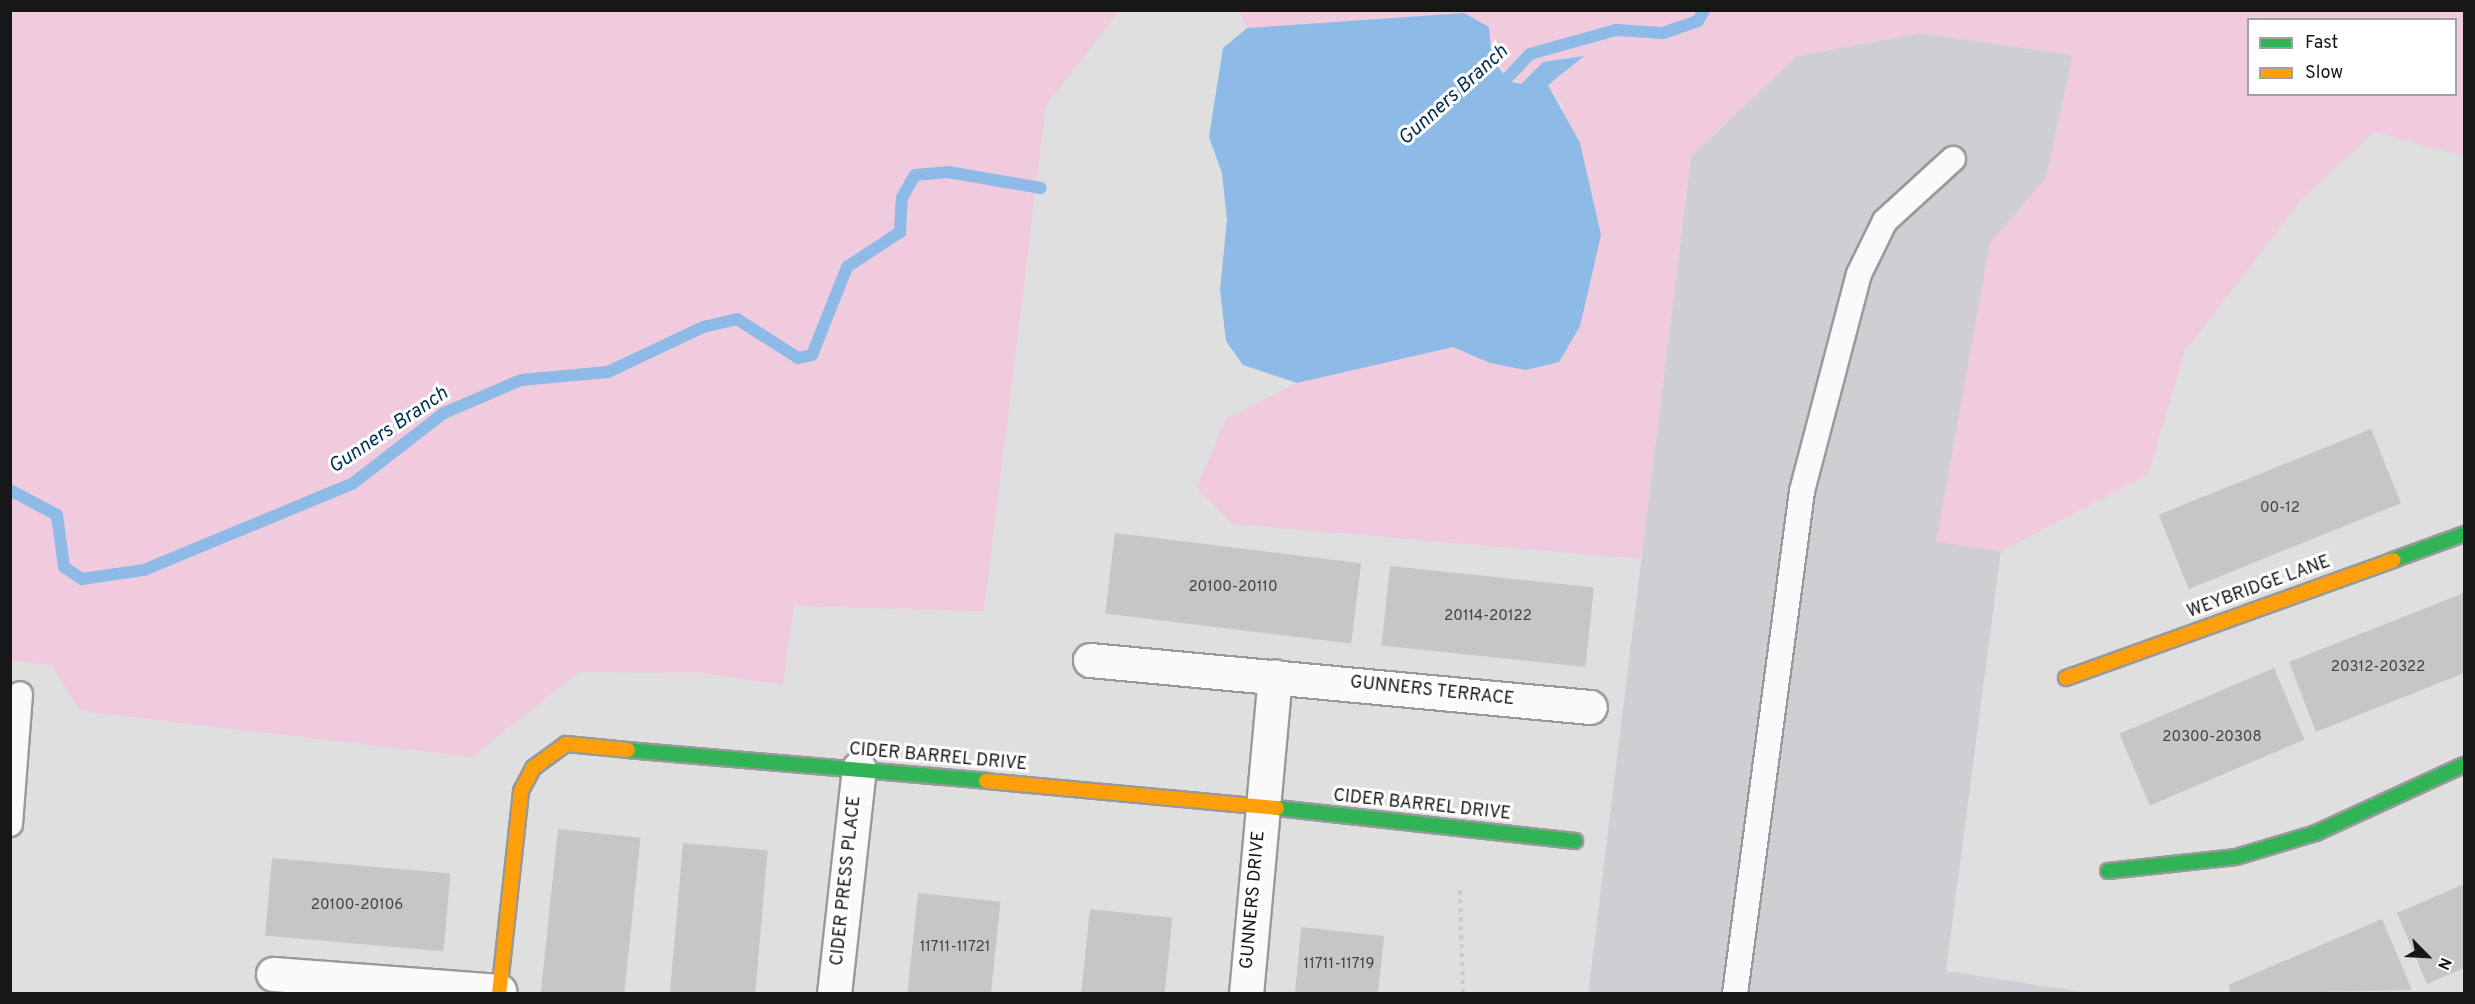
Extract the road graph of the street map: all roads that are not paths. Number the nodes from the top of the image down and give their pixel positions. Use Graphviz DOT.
graph roads {
  1 [pos="1953,159"];
  2 [pos="2464,534"];
  3 [pos="1090,660"];
  4 [pos="1275,676"];
  5 [pos="2066,678"];
  6 [pos="20,694"];
  7 [pos="1590,707"];
  8 [pos="2464,765"];
  9 [pos="859,768"];
  10 [pos="1262,806"];
  11 [pos="10,824"];
  12 [pos="1575,841"];
  13 [pos="2108,871"];
  14 [pos="273,974"];
  15 [pos="499,992"];
  16 [pos="834,993"];
  17 [pos="1246,993"];
  18 [pos="1735,993"];
  1 -- 18 [label="lane"];
  2 -- 5 [label="street, WEYBRIDGE LANE"];
  3 -- 4 [label="street, GUNNERS TERRACE"];
  4 -- 7 [label="street, GUNNERS TERRACE"];
  4 -- 10 [label="street"];
  6 -- 11 [label="lane"];
  8 -- 13 [label="street"];
  9 -- 10 [label="street, CIDER BARREL DRIVE"];
  9 -- 15 [label="street, CIDER BARREL DRIVE"];
  9 -- 16 [label="street, CIDER PRESS PLACE"];
  10 -- 12 [label="street, CIDER BARREL DRIVE"];
  10 -- 17 [label="street, GUNNERS DRIVE"];
  14 -- 15 [label="street"];
}
